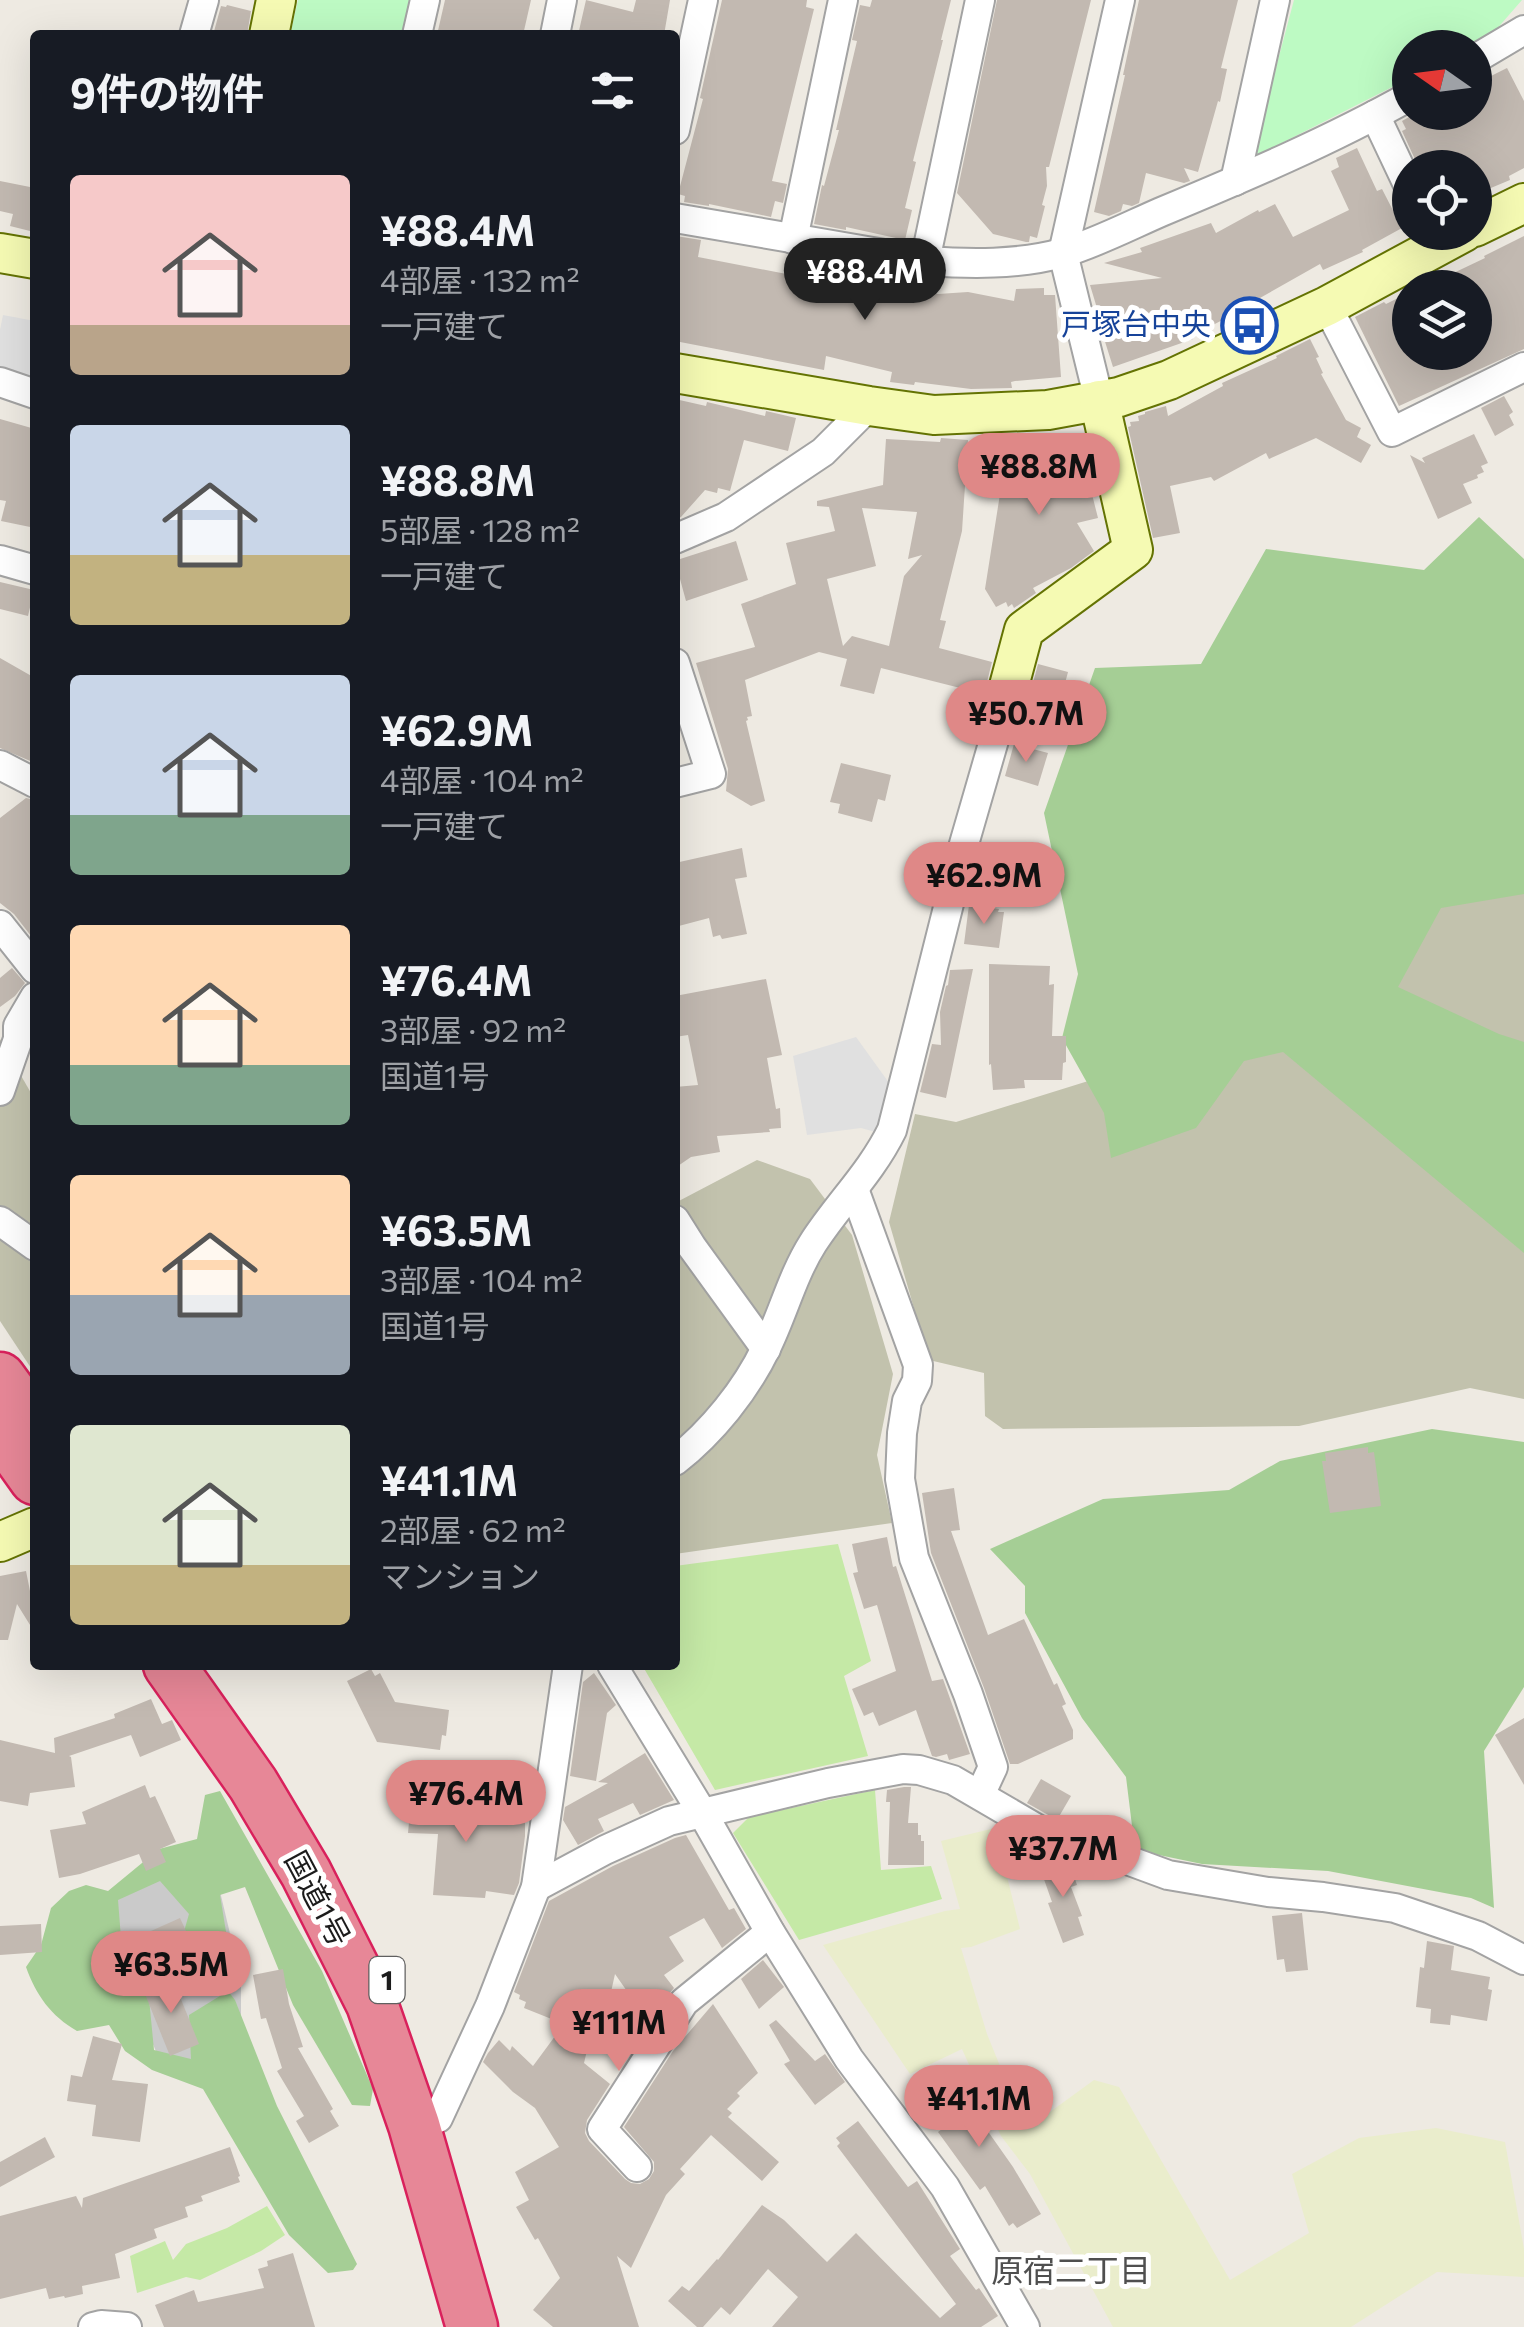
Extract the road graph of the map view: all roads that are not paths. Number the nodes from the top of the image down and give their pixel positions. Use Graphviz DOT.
graph roads {
  1 [pos="204,0"];
  2 [pos="276,0"];
  3 [pos="425,0"];
  4 [pos="562,0"];
  5 [pos="703,0"];
  6 [pos="842,0"];
  7 [pos="980,0"];
  8 [pos="1120,0"];
  9 [pos="1275,0"];
  10 [pos="195,30"];
  11 [pos="270,30"];
  12 [pos="419,30"];
  13 [pos="556,30"];
  14 [pos="1524,30"];
  15 [pos="1492,49"];
  16 [pos="1392,106"];
  17 [pos="680,107"];
  18 [pos="1375,115"];
  19 [pos="1392,151"];
  20 [pos="1235,181"];
  21 [pos="1524,203"];
  22 [pos="680,219"];
  23 [pos="1492,219"];
  24 [pos="792,239"];
  25 [pos="1422,250"];
  26 [pos="0,253"];
  27 [pos="1063,253"];
  28 [pos="30,258"];
  29 [pos="925,262"];
  30 [pos="1327,306"];
  31 [pos="1524,367"];
  32 [pos="680,374"];
  33 [pos="0,382"];
  34 [pos="30,392"];
  35 [pos="1099,400"];
  36 [pos="869,406"];
  37 [pos="680,537"];
  38 [pos="0,560"];
  39 [pos="30,569"];
  40 [pos="680,679"];
  41 [pos="1002,716"];
  42 [pos="0,765"];
  43 [pos="30,780"];
  44 [pos="680,781"];
  45 [pos="0,925"];
  46 [pos="30,963"];
  47 [pos="30,1005"];
  48 [pos="0,1091"];
  49 [pos="854,1190"];
  50 [pos="0,1221"];
  51 [pos="680,1228"];
  52 [pos="30,1242"];
  53 [pos="766,1348"];
  54 [pos="0,1378"];
  55 [pos="30,1419"];
  56 [pos="0,1430"];
  57 [pos="680,1456"];
  58 [pos="30,1472"];
  59 [pos="30,1529"];
  60 [pos="0,1542"];
  61 [pos="173,1670"];
  62 [pos="211,1670"];
  63 [pos="567,1670"];
  64 [pos="615,1670"];
  65 [pos="980,1795"];
  66 [pos="703,1814"];
  67 [pos="536,1887"];
  68 [pos="770,1932"];
  69 [pos="1524,1960"];
  70 [pos="438,2118"];
  71 [pos="636,2168"];
  72 [pos="94,2327"];
  73 [pos="127,2327"];
  74 [pos="472,2327"];
  75 [pos="496,2327"];
  76 [pos="1025,2327"];
  1 -- 10 [label="street"];
  2 -- 11 [label="street"];
  3 -- 12 [label="street"];
  4 -- 13 [label="street"];
  5 -- 17 [label="street"];
  6 -- 24 [label="street"];
  7 -- 29 [label="street"];
  8 -- 27 [label="street"];
  9 -- 20 [label="street"];
  14 -- 15 [label="street"];
  16 -- 18 [label="street"];
  18 -- 19 [label="street"];
  18 -- 20 [label="street"];
  20 -- 27 [label="street"];
  21 -- 23 [label="street"];
  22 -- 24 [label="street"];
  24 -- 29 [label="street"];
  25 -- 30 [label="street"];
  26 -- 28 [label="street"];
  27 -- 29 [label="street"];
  27 -- 35 [label="street"];
  30 -- 31 [label="street"];
  30 -- 35 [label="street"];
  32 -- 36 [label="street"];
  33 -- 34 [label="street"];
  35 -- 36 [label="street"];
  35 -- 41 [label="street"];
  36 -- 37 [label="street"];
  38 -- 39 [label="street"];
  40 -- 44 [label="street"];
  41 -- 49 [label="street"];
  42 -- 43 [label="street"];
  45 -- 46 [label="street"];
  47 -- 48 [label="street"];
  49 -- 53 [label="street"];
  49 -- 65 [label="street"];
  50 -- 52 [label="street"];
  51 -- 53 [label="street"];
  53 -- 57 [label="street"];
  54 -- 55 [label="highway"];
  56 -- 58 [label="highway"];
  59 -- 60 [label="street"];
  61 -- 74 [label="highway, 国道1号 / 1"];
  62 -- 70 [label="highway, 国道1号 / 1"];
  63 -- 67 [label="street"];
  64 -- 66 [label="street"];
  65 -- 66 [label="street"];
  65 -- 69 [label="street"];
  66 -- 67 [label="street"];
  66 -- 68 [label="street"];
  67 -- 70 [label="street"];
  68 -- 71 [label="street"];
  68 -- 76 [label="street"];
  70 -- 75 [label="highway, 国道1号 / 1"];
  72 -- 73 [label="street"];
}
